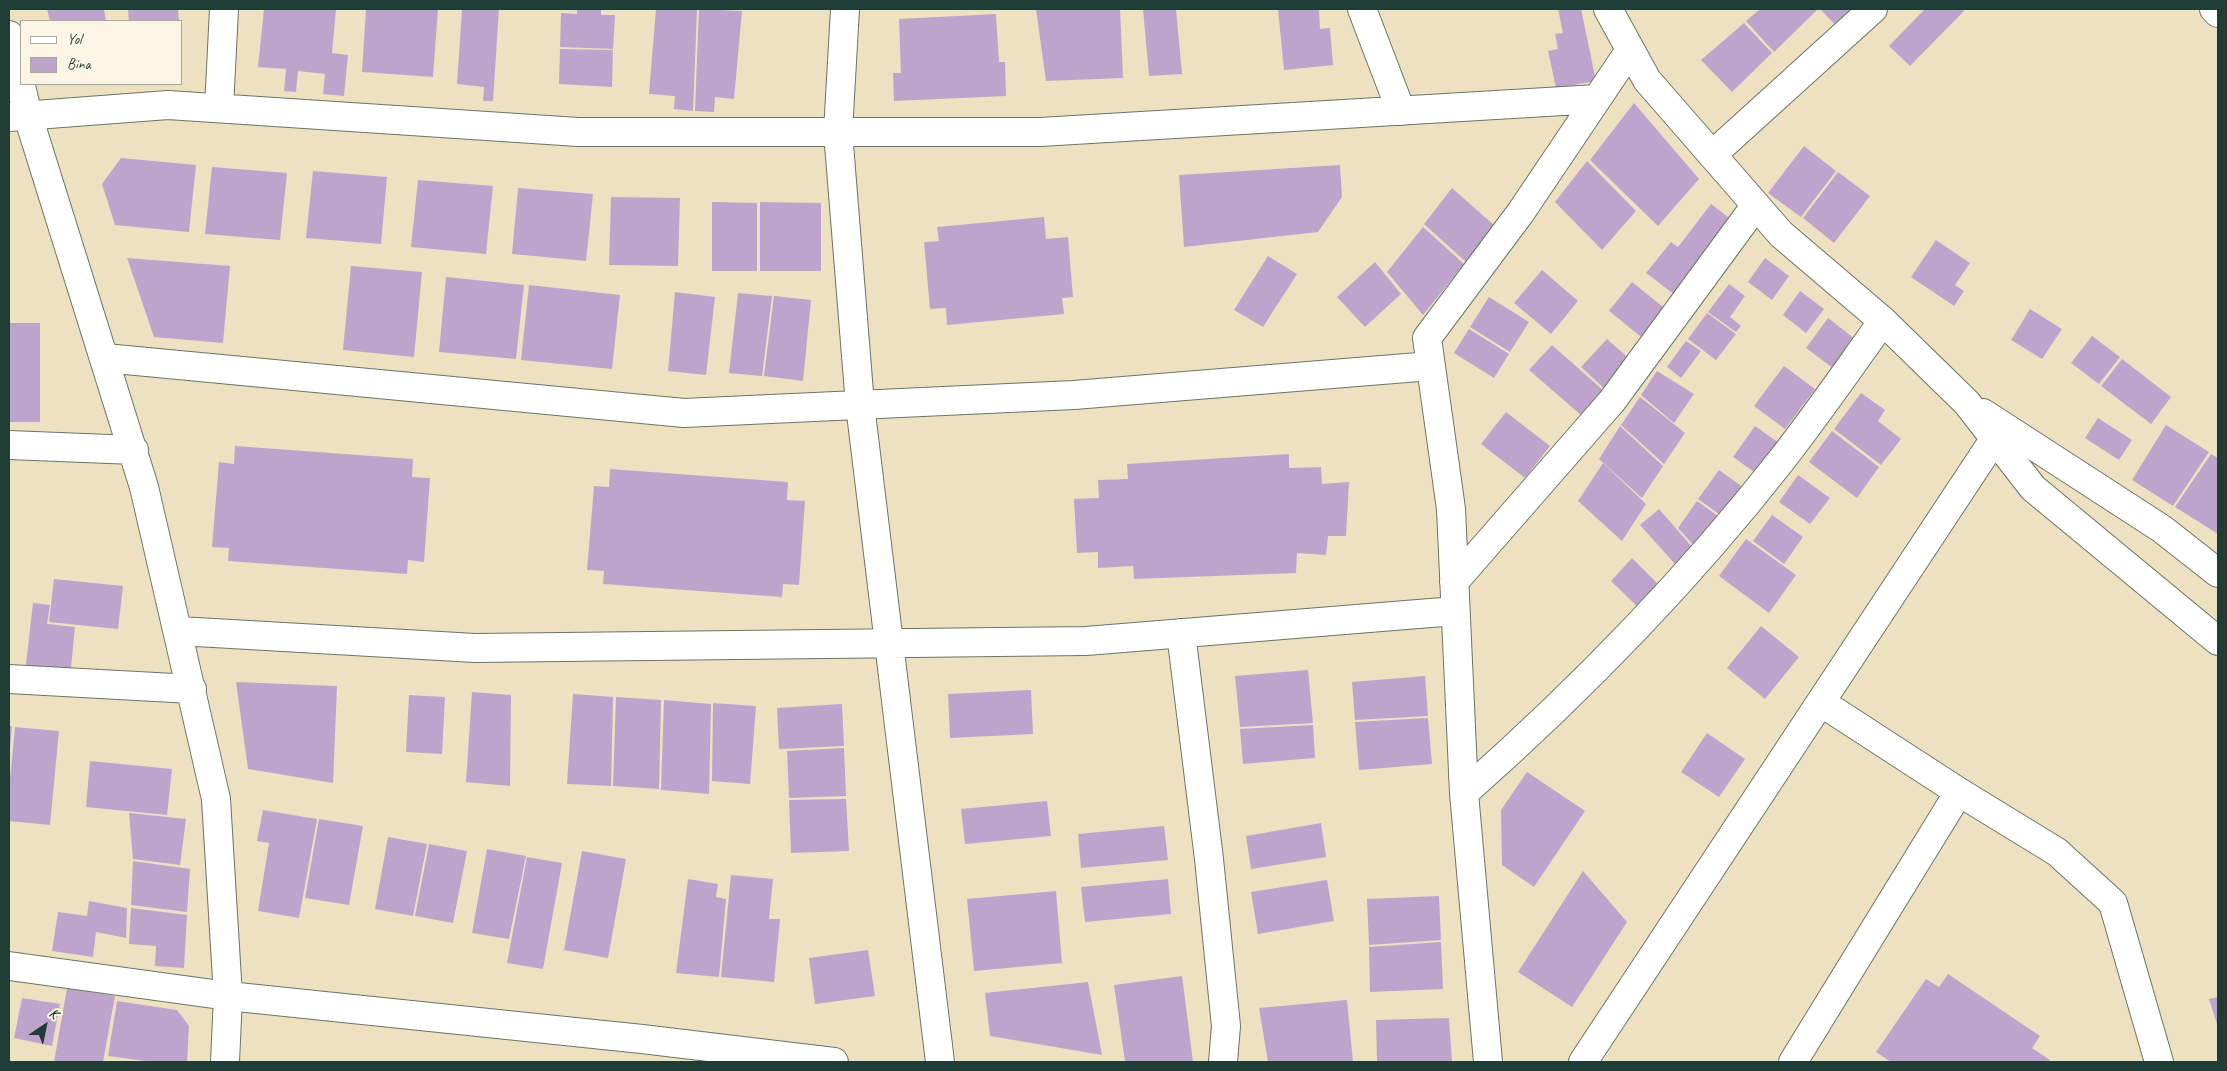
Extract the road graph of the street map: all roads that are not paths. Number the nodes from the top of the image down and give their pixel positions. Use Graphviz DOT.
graph roads {
  1 [pos="224,9"];
  2 [pos="844,9"];
  3 [pos="1362,9"];
  4 [pos="1608,9"];
  5 [pos="1873,9"];
  6 [pos="2214,9"];
  7 [pos="2218,13"];
  8 [pos="9,35"];
  9 [pos="1630,50"];
  10 [pos="1597,99"];
  11 [pos="219,108"];
  12 [pos="1401,110"];
  13 [pos="18,116"];
  14 [pos="838,132"];
  15 [pos="1712,155"];
  16 [pos="1756,205"];
  17 [pos="1883,321"];
  18 [pos="105,358"];
  19 [pos="1431,366"];
  20 [pos="1967,402"];
  21 [pos="860,405"];
  22 [pos="1995,438"];
  23 [pos="9,445"];
  24 [pos="134,450"];
  25 [pos="2218,573"];
  26 [pos="1454,582"];
  27 [pos="1455,611"];
  28 [pos="179,631"];
  29 [pos="1180,633"];
  30 [pos="2218,640"];
  31 [pos="890,644"];
  32 [pos="9,679"];
  33 [pos="192,689"];
  34 [pos="1822,703"];
  35 [pos="1959,792"];
  36 [pos="1464,793"];
  37 [pos="9,966"];
  38 [pos="228,996"];
  39 [pos="225,1062"];
  40 [pos="834,1062"];
  41 [pos="940,1062"];
  42 [pos="1223,1062"];
  43 [pos="1488,1062"];
  44 [pos="1583,1062"];
  45 [pos="1793,1062"];
  46 [pos="2159,1062"];
  1 -- 11 [label="street"];
  2 -- 14 [label="street"];
  3 -- 12 [label="street"];
  4 -- 9 [label="street"];
  5 -- 15 [label="street"];
  6 -- 7 [label="street"];
  8 -- 13 [label="street"];
  9 -- 10 [label="street"];
  9 -- 15 [label="street"];
  10 -- 12 [label="street"];
  10 -- 19 [label="street"];
  11 -- 13 [label="street"];
  11 -- 14 [label="street"];
  12 -- 14 [label="street"];
  13 -- 18 [label="street"];
  14 -- 21 [label="street"];
  15 -- 16 [label="street"];
  16 -- 17 [label="street"];
  16 -- 26 [label="street"];
  17 -- 20 [label="street"];
  17 -- 36 [label="street"];
  18 -- 21 [label="street"];
  18 -- 24 [label="street"];
  19 -- 21 [label="street"];
  19 -- 26 [label="street"];
  20 -- 22 [label="street"];
  20 -- 25 [label="street"];
  21 -- 31 [label="street"];
  22 -- 30 [label="street"];
  22 -- 34 [label="street"];
  23 -- 24 [label="street"];
  24 -- 28 [label="street"];
  26 -- 27 [label="street"];
  27 -- 29 [label="street"];
  27 -- 36 [label="street"];
  28 -- 31 [label="street"];
  28 -- 33 [label="street"];
  29 -- 31 [label="street"];
  29 -- 42 [label="street"];
  31 -- 41 [label="street"];
  32 -- 33 [label="street"];
  33 -- 38 [label="street"];
  34 -- 35 [label="street"];
  34 -- 44 [label="street"];
  35 -- 45 [label="street"];
  35 -- 46 [label="street"];
  36 -- 43 [label="street"];
  37 -- 38 [label="street"];
  38 -- 39 [label="street"];
  38 -- 40 [label="street"];
}
